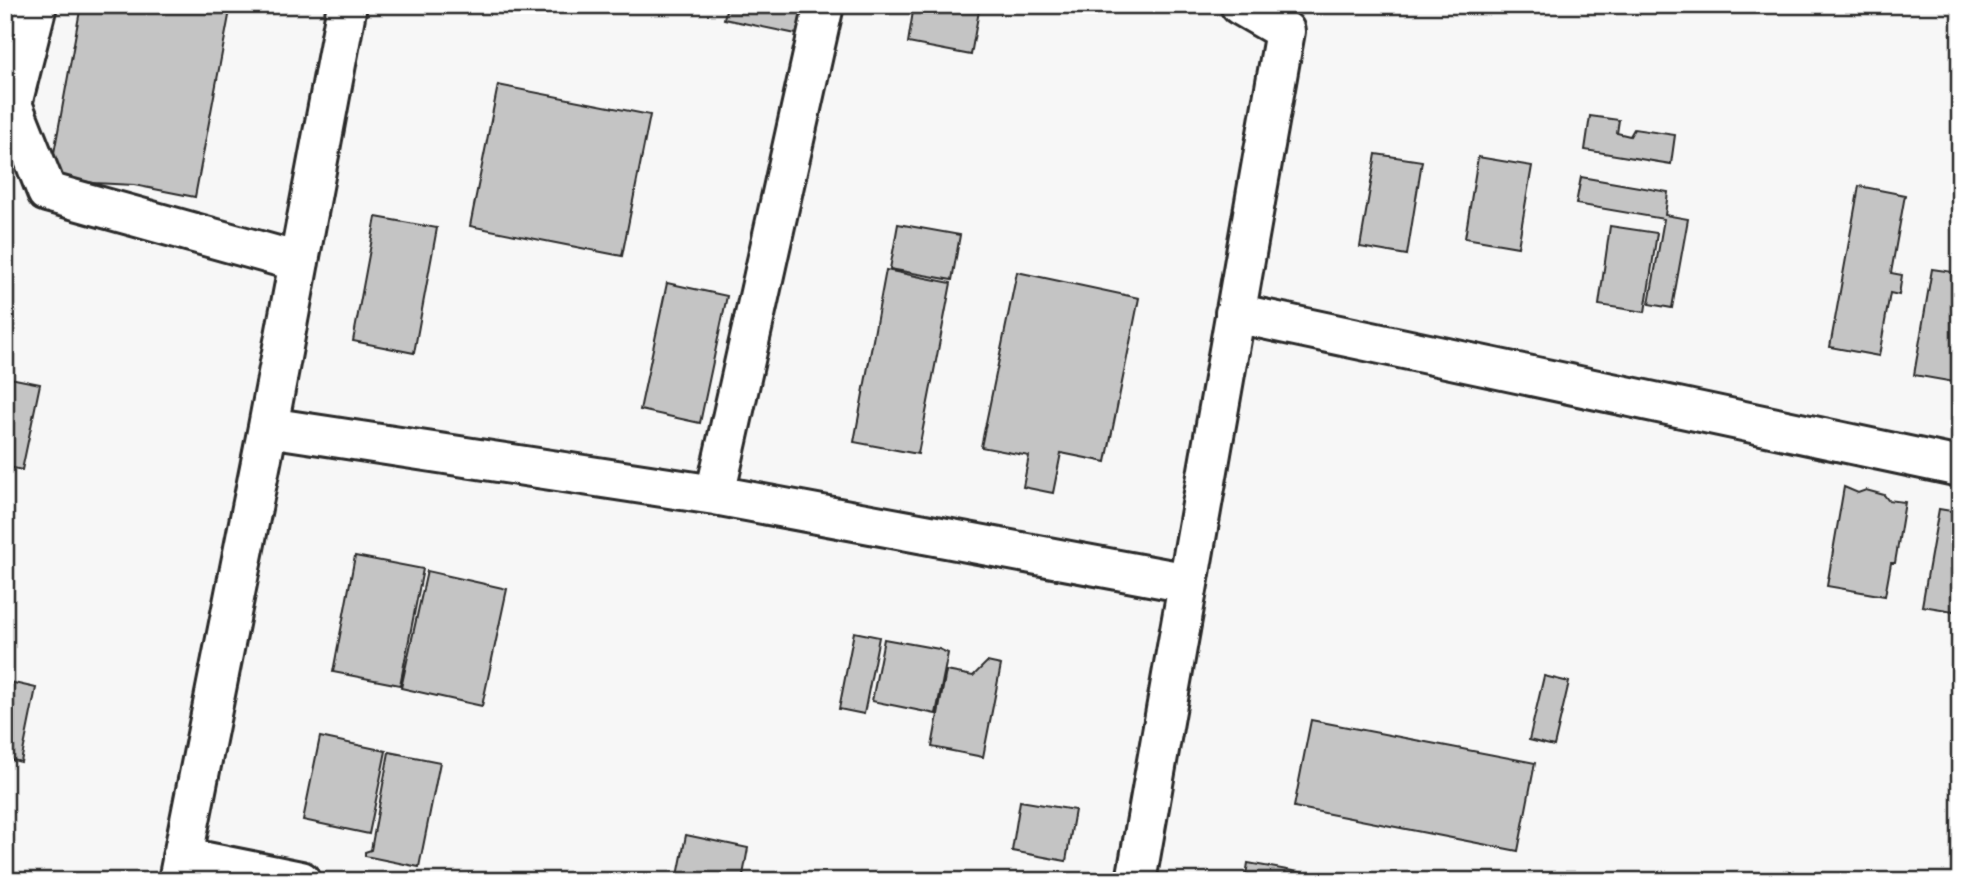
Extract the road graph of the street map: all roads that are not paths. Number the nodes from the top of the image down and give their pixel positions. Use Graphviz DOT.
graph roads {
  1 [pos="37,5"];
  2 [pos="347,5"];
  3 [pos="824,5"];
  4 [pos="1240,5"];
  5 [pos="299,262"];
  6 [pos="1235,313"];
  7 [pos="268,427"];
  8 [pos="1960,467"];
  9 [pos="715,495"];
  10 [pos="1188,583"];
  11 [pos="180,869"];
  12 [pos="301,881"];
  13 [pos="1136,881"];
  1 -- 5 [label="lane"];
  2 -- 5 [label="lane"];
  3 -- 9 [label="lane"];
  4 -- 6 [label="lane"];
  5 -- 7 [label="lane"];
  6 -- 8 [label="lane"];
  6 -- 10 [label="lane"];
  7 -- 9 [label="lane"];
  7 -- 11 [label="lane"];
  9 -- 10 [label="lane"];
  10 -- 13 [label="lane"];
  11 -- 12 [label="lane"];
}
